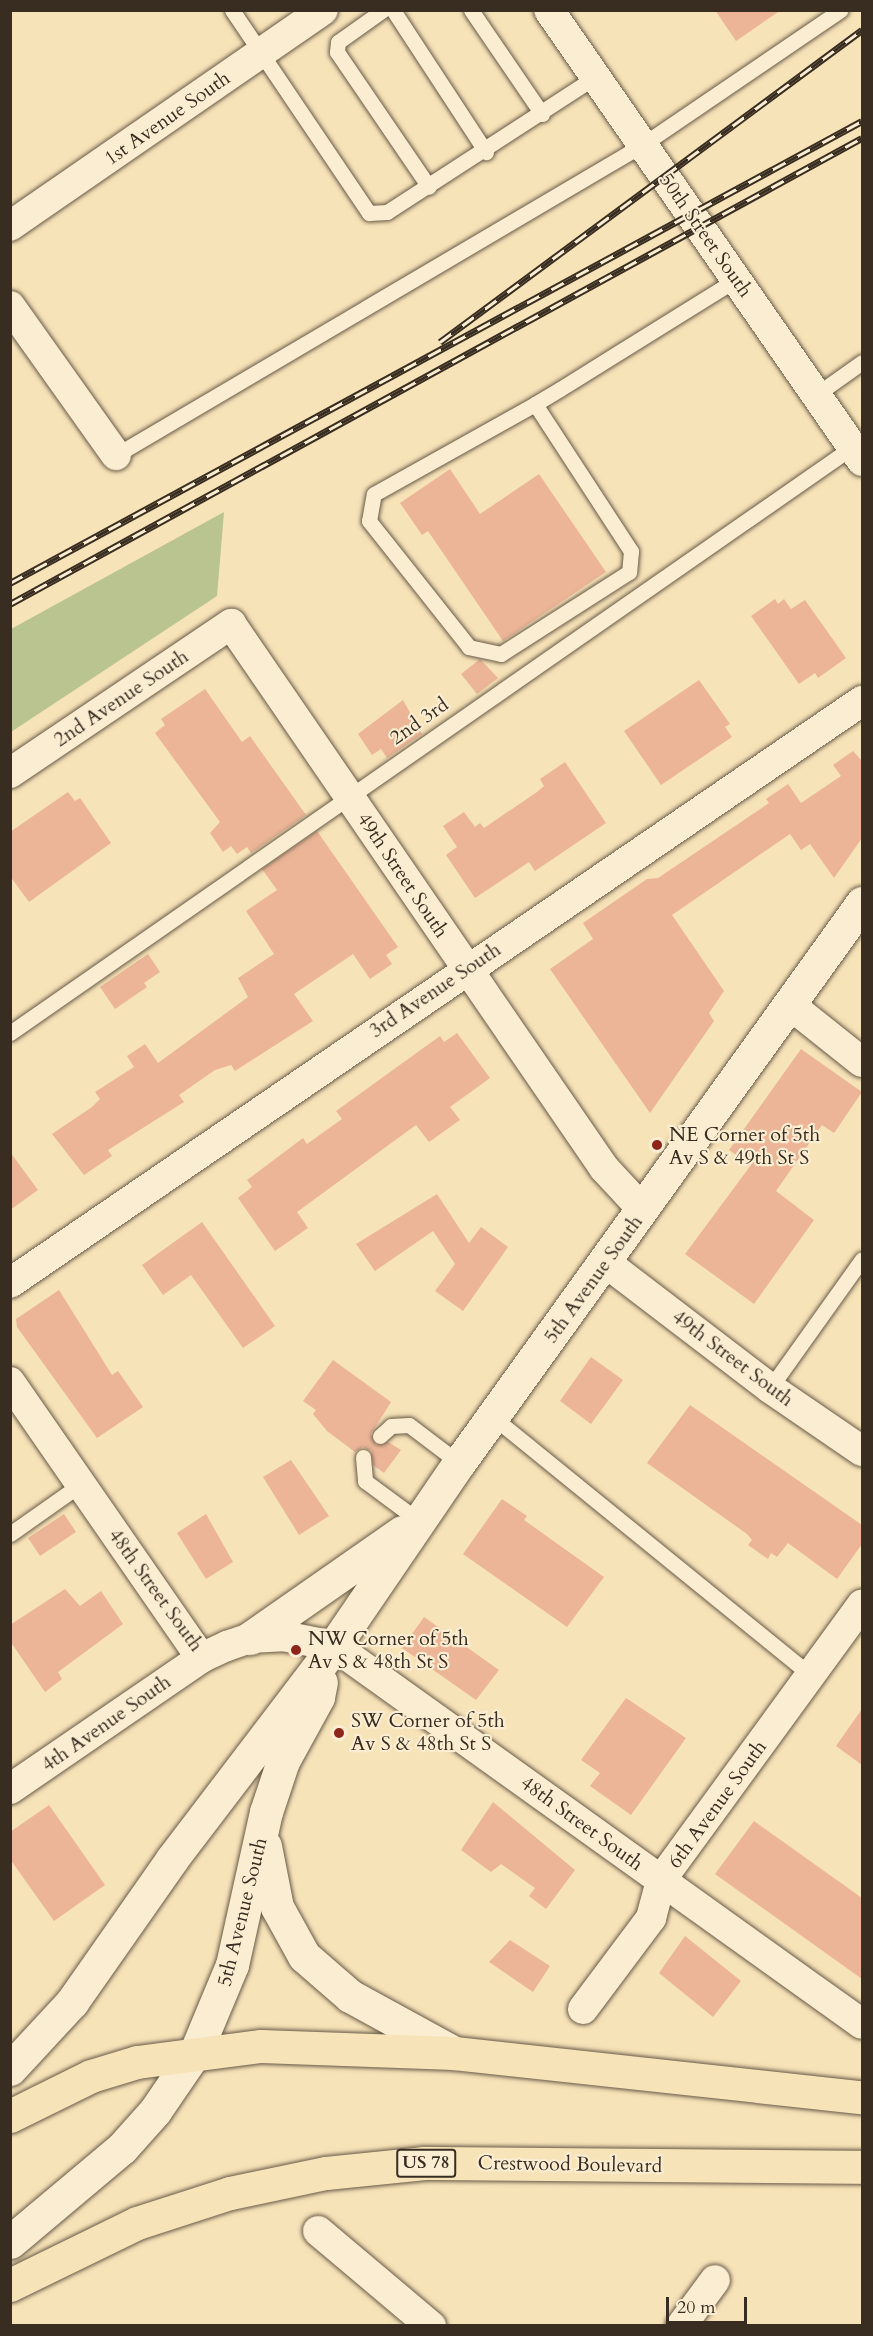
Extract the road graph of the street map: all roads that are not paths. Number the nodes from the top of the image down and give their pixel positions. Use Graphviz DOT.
graph roads {
  1 [pos="232,10"];
  2 [pos="323,10"];
  3 [pos="383,10"];
  4 [pos="393,10"];
  5 [pos="471,10"];
  6 [pos="549,10"];
  7 [pos="841,10"];
  8 [pos="259,55"];
  9 [pos="595,77"];
  10 [pos="543,114"];
  11 [pos="642,145"];
  12 [pos="486,152"];
  13 [pos="429,187"];
  14 [pos="10,226"];
  15 [pos="737,279"];
  16 [pos="10,306"];
  17 [pos="862,362"];
  18 [pos="817,394"];
  19 [pos="535,404"];
  20 [pos="859,449"];
  21 [pos="116,455"];
  22 [pos="231,624"];
  23 [pos="862,701"];
  24 [pos="10,773"];
  25 [pos="348,796"];
  26 [pos="862,903"];
  27 [pos="467,968"];
  28 [pos="789,1004"];
  29 [pos="10,1033"];
  30 [pos="862,1062"];
  31 [pos="643,1210"];
  32 [pos="862,1259"];
  33 [pos="605,1262"];
  34 [pos="10,1283"];
  35 [pos="10,1382"];
  36 [pos="770,1388"];
  37 [pos="493,1417"];
  38 [pos="381,1436"];
  39 [pos="862,1451"];
  40 [pos="363,1457"];
  41 [pos="459,1463"];
  42 [pos="81,1484"];
  43 [pos="419,1521"];
  44 [pos="10,1534"];
  45 [pos="862,1604"];
  46 [pos="250,1638"];
  47 [pos="329,1651"];
  48 [pos="201,1658"];
  49 [pos="812,1676"];
  50 [pos="10,1789"];
  51 [pos="266,1812"];
  52 [pos="662,1880"];
  53 [pos="583,2009"];
  54 [pos="862,2024"];
  55 [pos="196,2051"];
  56 [pos="454,2054"];
  57 [pos="10,2068"];
  58 [pos="862,2097"];
  59 [pos="10,2116"];
  60 [pos="862,2167"];
  61 [pos="318,2231"];
  62 [pos="10,2242"];
  63 [pos="715,2280"];
  64 [pos="10,2285"];
  65 [pos="400,2315"];
  66 [pos="431,2325"];
  67 [pos="681,2325"];
  1 -- 8 [label="lane"];
  2 -- 8 [label="street, 1st Avenue South"];
  3 -- 13 [label="lane"];
  4 -- 12 [label="lane"];
  5 -- 10 [label="lane"];
  6 -- 9 [label="street, 50th Street South"];
  7 -- 11 [label="lane"];
  8 -- 13 [label="lane"];
  8 -- 14 [label="street, 1st Avenue South"];
  9 -- 10 [label="lane"];
  9 -- 11 [label="street, 50th Street South"];
  10 -- 12 [label="lane"];
  11 -- 15 [label="street, 50th Street South"];
  11 -- 21 [label="lane"];
  12 -- 13 [label="lane"];
  15 -- 18 [label="street, 50th Street South"];
  15 -- 19 [label="lane"];
  16 -- 21 [label="street"];
  17 -- 18 [label="lane"];
  18 -- 20 [label="street, 50th Street South"];
  19 -- 19 [label="lane"];
  20 -- 25 [label="lane, 2nd 3rd"];
  22 -- 24 [label="street, 2nd Avenue South"];
  22 -- 25 [label="street, 49th Street South"];
  23 -- 27 [label="street, 3rd Avenue South"];
  25 -- 27 [label="street, 49th Street South"];
  25 -- 29 [label="lane, 2nd 3rd"];
  26 -- 28 [label="street, 5th Avenue South"];
  27 -- 31 [label="street, 49th Street South"];
  27 -- 34 [label="street, 3rd Avenue South"];
  28 -- 30 [label="street"];
  28 -- 31 [label="street, 5th Avenue South"];
  31 -- 33 [label="street, 5th Avenue South"];
  32 -- 36 [label="lane"];
  33 -- 36 [label="street, 49th Street South"];
  33 -- 37 [label="street, 5th Avenue South"];
  35 -- 42 [label="street, 48th Street South"];
  36 -- 39 [label="street, 49th Street South"];
  37 -- 41 [label="street, 5th Avenue South"];
  37 -- 49 [label="lane"];
  38 -- 41 [label="lane"];
  40 -- 43 [label="lane"];
  41 -- 43 [label="street, 5th Avenue South"];
  42 -- 44 [label="lane"];
  42 -- 48 [label="street, 48th Street South"];
  43 -- 46 [label="street"];
  43 -- 47 [label="street, 5th Avenue South"];
  45 -- 49 [label="street, 6th Avenue South"];
  46 -- 47 [label="street, 48th Street South"];
  46 -- 48 [label="street, 48th Street South"];
  47 -- 51 [label="street, 5th Avenue South"];
  47 -- 52 [label="street, 48th Street South"];
  47 -- 57 [label="street, 5th Avenue South"];
  48 -- 50 [label="street, 4th Avenue South"];
  49 -- 52 [label="street, 6th Avenue South"];
  51 -- 55 [label="street, 5th Avenue South"];
  51 -- 56 [label="street"];
  52 -- 53 [label="street, 6th Avenue South"];
  52 -- 54 [label="street, 48th Street South"];
  55 -- 56 [label="main road"];
  55 -- 59 [label="main road"];
  55 -- 62 [label="street, 5th Avenue South"];
  56 -- 58 [label="main road"];
  60 -- 64 [label="main road, Crestwood Boulevard / US 78"];
  61 -- 65 [label="street"];
  63 -- 67 [label="street"];
  65 -- 66 [label="street"];
}
